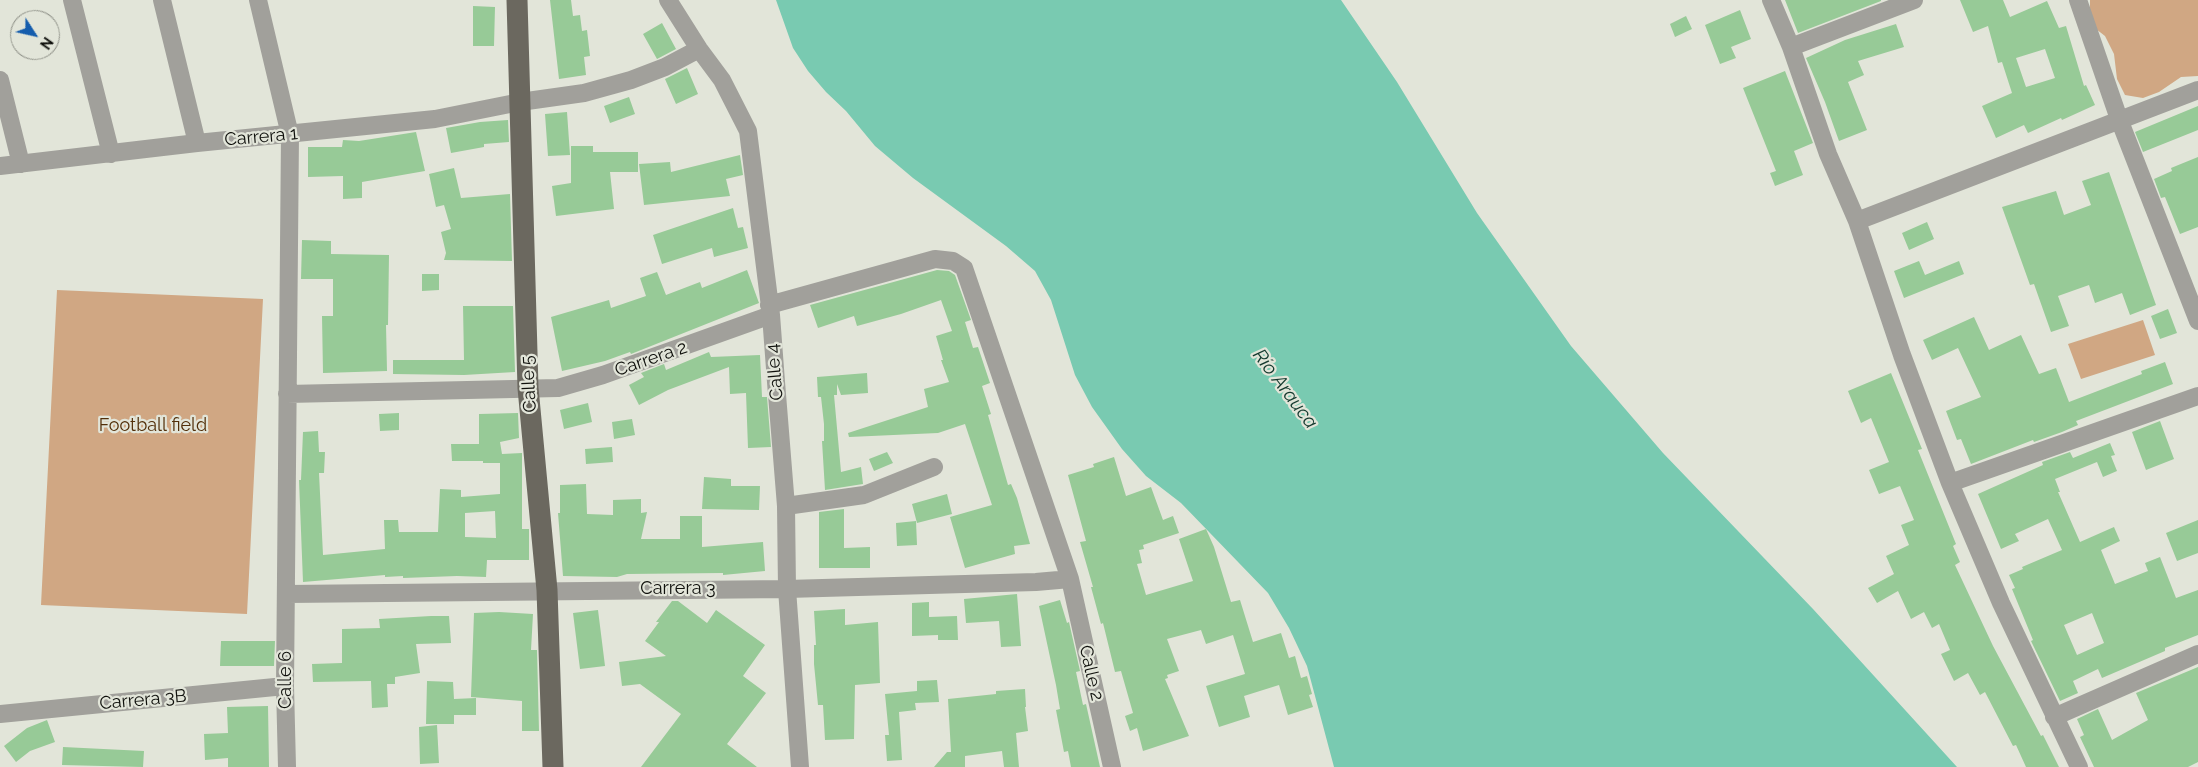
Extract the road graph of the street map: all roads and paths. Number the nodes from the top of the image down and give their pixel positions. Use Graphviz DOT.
graph roads {
  1 [pos="72,0"];
  2 [pos="162,0"];
  3 [pos="258,0"];
  4 [pos="517,0"];
  5 [pos="668,0"];
  6 [pos="1771,0"];
  7 [pos="1914,0"];
  8 [pos="2078,0"];
  9 [pos="1790,47"];
  10 [pos="699,49"];
  11 [pos="0,80"];
  12 [pos="2198,90"];
  13 [pos="520,102"];
  14 [pos="2119,119"];
  15 [pos="290,135"];
  16 [pos="197,143"];
  17 [pos="111,154"];
  18 [pos="21,164"];
  19 [pos="0,166"];
  20 [pos="1857,221"];
  21 [pos="770,310"];
  22 [pos="2198,321"];
  23 [pos="528,388"];
  24 [pos="287,394"];
  25 [pos="2198,396"];
  26 [pos="934,467"];
  27 [pos="1950,483"];
  28 [pos="786,506"];
  29 [pos="1070,579"];
  30 [pos="787,589"];
  31 [pos="547,590"];
  32 [pos="287,594"];
  33 [pos="2198,654"];
  34 [pos="285,686"];
  35 [pos="0,714"];
  36 [pos="2054,717"];
  37 [pos="287,767"];
  38 [pos="552,767"];
  39 [pos="800,767"];
  40 [pos="1112,767"];
  41 [pos="2079,767"];
  1 -- 17 [label="street"];
  2 -- 16 [label="street"];
  3 -- 15 [label="street, Calle 6"];
  4 -- 13 [label="main road, Calle 5"];
  5 -- 10 [label="street, Calle 4"];
  6 -- 9 [label="street"];
  7 -- 9 [label="street"];
  8 -- 14 [label="street"];
  9 -- 20 [label="street"];
  10 -- 13 [label="street, Carrera 1"];
  10 -- 21 [label="street, Calle 4"];
  11 -- 18 [label="street"];
  12 -- 14 [label="street"];
  13 -- 15 [label="street, Carrera 1"];
  13 -- 23 [label="main road, Calle 5"];
  14 -- 20 [label="street"];
  14 -- 22 [label="street"];
  15 -- 16 [label="street, Carrera 1"];
  15 -- 24 [label="street, Calle 6"];
  16 -- 17 [label="street, Carrera 1"];
  17 -- 18 [label="street, Carrera 1"];
  18 -- 19 [label="street, Carrera 1"];
  20 -- 27 [label="street"];
  21 -- 23 [label="street, Carrera 2"];
  21 -- 28 [label="street, Calle 4"];
  21 -- 29 [label="street, Carrera 2"];
  23 -- 24 [label="street, Carrera 2"];
  23 -- 31 [label="main road, Calle 5"];
  24 -- 32 [label="street, Calle 6"];
  25 -- 27 [label="street"];
  26 -- 28 [label="street"];
  27 -- 36 [label="street"];
  28 -- 30 [label="street, Calle 4"];
  29 -- 30 [label="street, Carrera 3"];
  29 -- 40 [label="street, Calle 2"];
  30 -- 31 [label="street, Carrera 3"];
  30 -- 39 [label="street, Calle 4"];
  31 -- 32 [label="street, Carrera 3"];
  31 -- 38 [label="main road, Calle 5"];
  32 -- 34 [label="street, Calle 6"];
  33 -- 36 [label="street"];
  34 -- 35 [label="street, Carrera 3B"];
  34 -- 37 [label="street, Calle 6"];
  36 -- 41 [label="street"];
}
